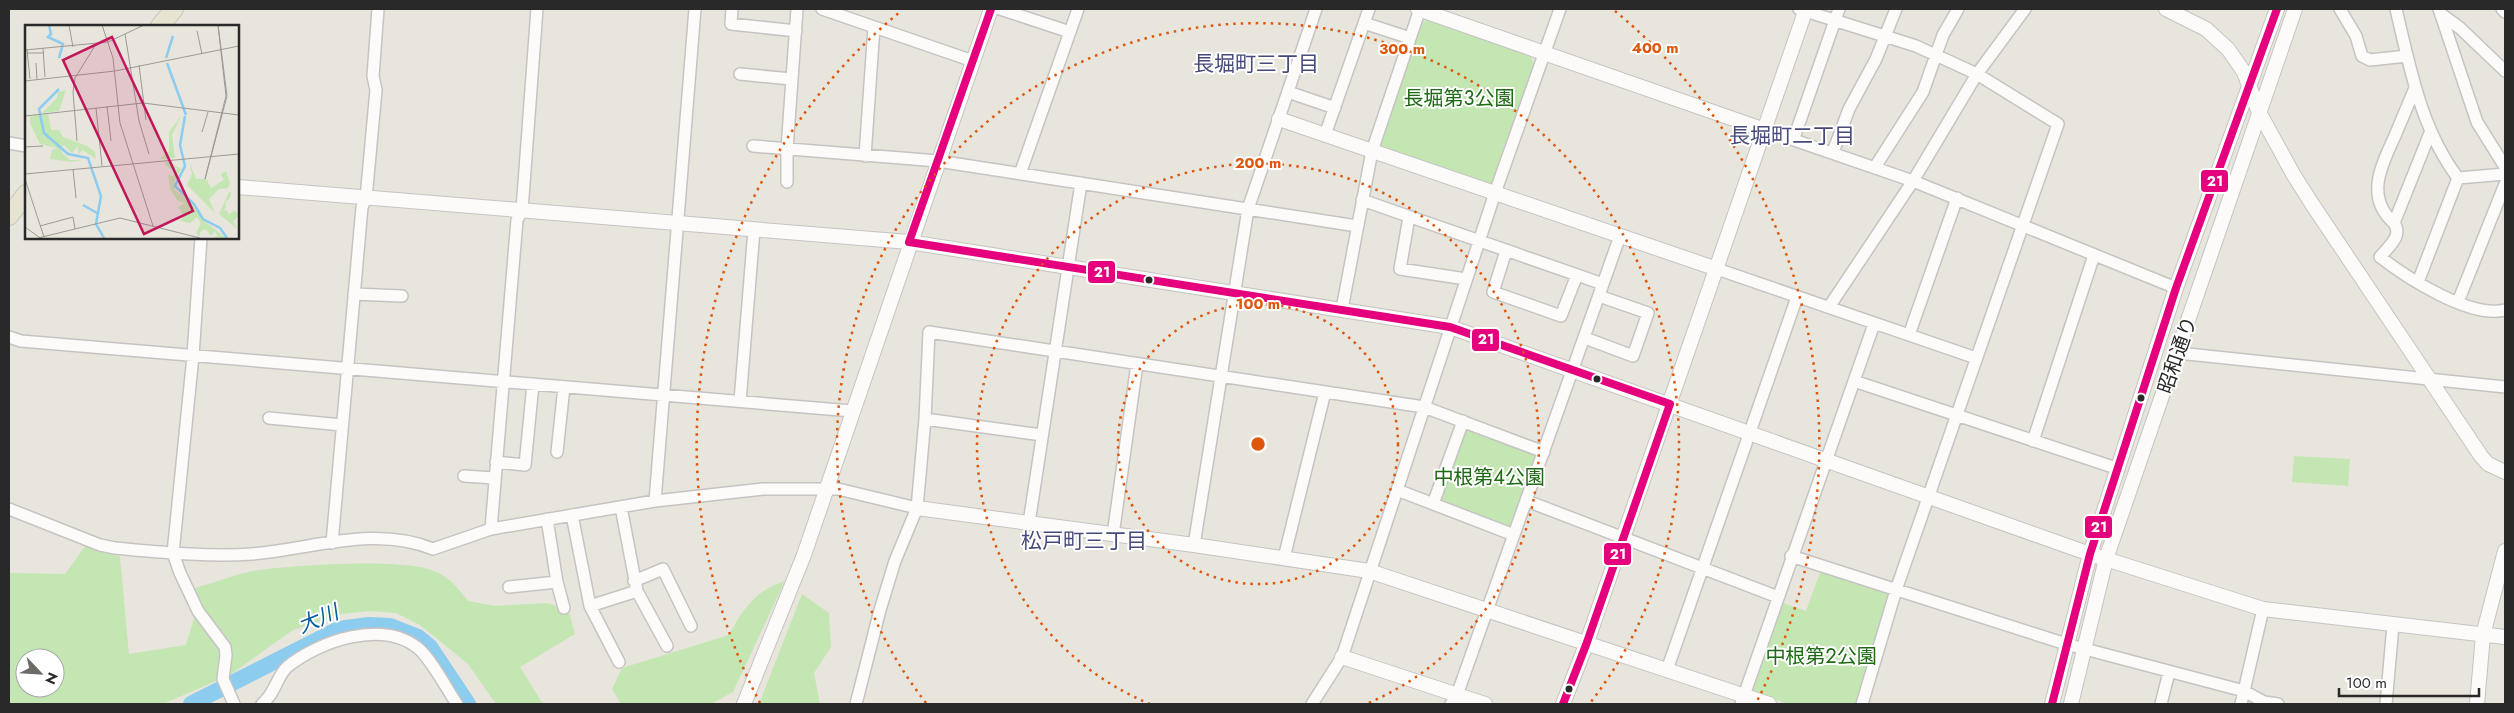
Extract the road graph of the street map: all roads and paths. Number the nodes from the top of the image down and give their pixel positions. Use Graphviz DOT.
graph roads {
  1 [pos="174,9"];
  2 [pos="378,9"];
  3 [pos="537,9"];
  4 [pos="695,9"];
  5 [pos="732,9"];
  6 [pos="797,9"];
  7 [pos="822,9"];
  8 [pos="991,9"];
  9 [pos="1000,9"];
  10 [pos="1078,9"];
  11 [pos="1316,9"];
  12 [pos="1369,9"];
  13 [pos="1420,9"];
  14 [pos="1560,9"];
  15 [pos="1896,9"];
  16 [pos="1958,9"];
  17 [pos="2025,9"];
  18 [pos="2166,9"];
  19 [pos="2277,9"];
  20 [pos="2295,9"];
  21 [pos="2340,9"];
  22 [pos="2396,9"];
  23 [pos="2502,9"];
  24 [pos="1803,10"];
  25 [pos="2440,12"];
  26 [pos="2505,12"];
  27 [pos="1837,14"];
  28 [pos="1364,23"];
  29 [pos="161,25"];
  30 [pos="874,27"];
  31 [pos="796,31"];
  32 [pos="1070,32"];
  33 [pos="1886,35"];
  34 [pos="1410,38"];
  35 [pos="1545,53"];
  36 [pos="1936,55"];
  37 [pos="2407,56"];
  38 [pos="973,61"];
  39 [pos="2505,71"];
  40 [pos="740,74"];
  41 [pos="1977,74"];
  42 [pos="791,79"];
  43 [pos="2415,88"];
  44 [pos="2249,89"];
  45 [pos="1288,92"];
  46 [pos="1335,108"];
  47 [pos="2258,110"];
  48 [pos="1279,119"];
  49 [pos="1765,130"];
  50 [pos="2430,133"];
  51 [pos="1325,135"];
  52 [pos="1794,138"];
  53 [pos="9,143"];
  54 [pos="25,146"];
  55 [pos="753,146"];
  56 [pos="787,149"];
  57 [pos="1372,151"];
  58 [pos="1833,152"];
  59 [pos="865,156"];
  60 [pos="938,161"];
  61 [pos="1876,166"];
  62 [pos="2505,167"];
  63 [pos="1020,174"];
  64 [pos="2505,174"];
  65 [pos="2458,178"];
  66 [pos="1913,181"];
  67 [pos="787,182"];
  68 [pos="1081,183"];
  69 [pos="2505,184"];
  70 [pos="239,187"];
  71 [pos="1495,192"];
  72 [pos="25,195"];
  73 [pos="366,198"];
  74 [pos="1956,198"];
  75 [pos="1362,200"];
  76 [pos="1248,209"];
  77 [pos="522,210"];
  78 [pos="9,216"];
  79 [pos="1409,217"];
  80 [pos="677,222"];
  81 [pos="2394,223"];
  82 [pos="2023,225"];
  83 [pos="1356,226"];
  84 [pos="754,230"];
  85 [pos="1620,236"];
  86 [pos="201,239"];
  87 [pos="1480,241"];
  88 [pos="909,242"];
  89 [pos="1506,251"];
  90 [pos="2094,255"];
  91 [pos="1068,267"];
  92 [pos="1716,269"];
  93 [pos="1576,275"];
  94 [pos="1466,280"];
  95 [pos="2418,282"];
  96 [pos="1603,284"];
  97 [pos="2176,288"];
  98 [pos="1233,292"];
  99 [pos="354,294"];
  100 [pos="402,296"];
  101 [pos="1599,296"];
  102 [pos="1797,297"];
  103 [pos="2458,302"];
  104 [pos="1829,306"];
  105 [pos="1342,309"];
  106 [pos="2505,310"];
  107 [pos="1874,324"];
  108 [pos="1450,327"];
  109 [pos="1909,335"];
  110 [pos="9,337"];
  111 [pos="1585,338"];
  112 [pos="1054,351"];
  113 [pos="2178,352"];
  114 [pos="193,356"];
  115 [pos="1976,358"];
  116 [pos="1137,364"];
  117 [pos="348,369"];
  118 [pos="1574,370"];
  119 [pos="1221,376"];
  120 [pos="2430,379"];
  121 [pos="504,381"];
  122 [pos="1854,381"];
  123 [pos="533,384"];
  124 [pos="564,387"];
  125 [pos="2505,387"];
  126 [pos="1326,392"];
  127 [pos="664,395"];
  128 [pos="740,401"];
  129 [pos="1670,404"];
  130 [pos="1424,407"];
  131 [pos="852,411"];
  132 [pos="1958,417"];
  133 [pos="269,418"];
  134 [pos="925,419"];
  135 [pos="1463,421"];
  136 [pos="342,425"];
  137 [pos="1749,432"];
  138 [pos="1042,435"];
  139 [pos="2033,441"];
  140 [pos="557,452"];
  141 [pos="1544,452"];
  142 [pos="1826,459"];
  143 [pos="496,462"];
  144 [pos="2119,469"];
  145 [pos="2505,472"];
  146 [pos="464,476"];
  147 [pos="494,478"];
  148 [pos="826,488"];
  149 [pos="1397,490"];
  150 [pos="1929,495"];
  151 [pos="1526,500"];
  152 [pos="655,501"];
  153 [pos="1433,504"];
  154 [pos="620,507"];
  155 [pos="917,508"];
  156 [pos="9,509"];
  157 [pos="572,515"];
  158 [pos="547,519"];
  159 [pos="1029,523"];
  160 [pos="490,529"];
  161 [pos="1113,535"];
  162 [pos="1514,535"];
  163 [pos="1623,538"];
  164 [pos="332,543"];
  165 [pos="1194,545"];
  166 [pos="173,553"];
  167 [pos="2090,554"];
  168 [pos="1791,556"];
  169 [pos="2505,557"];
  170 [pos="1284,558"];
  171 [pos="2106,559"];
  172 [pos="1703,568"];
  173 [pos="1370,571"];
  174 [pos="557,582"];
  175 [pos="636,586"];
  176 [pos="509,587"];
  177 [pos="1896,590"];
  178 [pos="1778,597"];
  179 [pos="590,606"];
  180 [pos="564,608"];
  181 [pos="2263,609"];
  182 [pos="1488,611"];
  183 [pos="2393,625"];
  184 [pos="691,626"];
  185 [pos="2484,635"];
  186 [pos="2505,637"];
  187 [pos="2066,644"];
  188 [pos="1586,645"];
  189 [pos="667,646"];
  190 [pos="2084,650"];
  191 [pos="1342,657"];
  192 [pos="619,662"];
  193 [pos="1666,670"];
  194 [pos="2169,672"];
  195 [pos="2244,692"];
  196 [pos="1454,700"];
  197 [pos="1742,700"];
  198 [pos="234,704"];
  199 [pos="262,704"];
  200 [pos="457,704"];
  201 [pos="744,704"];
  202 [pos="856,704"];
  203 [pos="1312,704"];
  204 [pos="1485,704"];
  205 [pos="1562,704"];
  206 [pos="1769,704"];
  207 [pos="1862,704"];
  208 [pos="2052,704"];
  209 [pos="2071,704"];
  210 [pos="2161,704"];
  211 [pos="2241,704"];
  212 [pos="2278,704"];
  213 [pos="2386,704"];
  214 [pos="2477,704"];
  1 -- 29 [label="main road"];
  2 -- 73 [label="street"];
  3 -- 77 [label="street"];
  4 -- 80 [label="street"];
  5 -- 31 [label="street"];
  6 -- 31 [label="street"];
  7 -- 30 [label="street"];
  8 -- 38 [label="street"];
  9 -- 32 [label="street"];
  10 -- 32 [label="street"];
  11 -- 45 [label="street"];
  12 -- 28 [label="street"];
  13 -- 34 [label="street"];
  13 -- 35 [label="street"];
  14 -- 35 [label="street"];
  15 -- 33 [label="street"];
  16 -- 36 [label="street"];
  17 -- 41 [label="street"];
  18 -- 44 [label="street"];
  19 -- 44 [label="street, 昭和通り"];
  20 -- 47 [label="street, 昭和通り"];
  21 -- 37 [label="street"];
  22 -- 37 [label="street"];
  23 -- 26 [label="street"];
  24 -- 27 [label="street"];
  24 -- 49 [label="street"];
  25 -- 39 [label="street"];
  25 -- 62 [label="street"];
  27 -- 33 [label="street"];
  27 -- 52 [label="street"];
  28 -- 34 [label="street"];
  28 -- 46 [label="street"];
  30 -- 38 [label="street"];
  30 -- 59 [label="street"];
  31 -- 42 [label="street"];
  32 -- 63 [label="street"];
  33 -- 36 [label="street"];
  33 -- 58 [label="street"];
  34 -- 57 [label="street"];
  35 -- 49 [label="street"];
  35 -- 71 [label="street"];
  36 -- 41 [label="street"];
  36 -- 61 [label="street"];
  37 -- 43 [label="street"];
  38 -- 60 [label="street"];
  40 -- 42 [label="street"];
  41 -- 66 [label="street"];
  41 -- 82 [label="street"];
  42 -- 56 [label="street"];
  43 -- 50 [label="street"];
  43 -- 81 [label="street"];
  44 -- 47 [label="street"];
  44 -- 97 [label="street, 昭和通り"];
  45 -- 46 [label="street"];
  45 -- 48 [label="street"];
  46 -- 51 [label="street"];
  47 -- 113 [label="street, 昭和通り"];
  47 -- 120 [label="street"];
  48 -- 51 [label="street"];
  48 -- 76 [label="street"];
  49 -- 52 [label="street"];
  49 -- 92 [label="street"];
  50 -- 65 [label="street"];
  50 -- 81 [label="street"];
  51 -- 57 [label="street"];
  52 -- 58 [label="street"];
  53 -- 54 [label="street"];
  55 -- 56 [label="street"];
  56 -- 59 [label="street"];
  56 -- 67 [label="street"];
  57 -- 71 [label="street"];
  57 -- 75 [label="street"];
  58 -- 61 [label="street"];
  59 -- 60 [label="street"];
  60 -- 63 [label="street"];
  60 -- 88 [label="street"];
  61 -- 66 [label="street"];
  63 -- 68 [label="street"];
  64 -- 65 [label="street"];
  65 -- 95 [label="street"];
  66 -- 74 [label="street"];
  66 -- 104 [label="street"];
  68 -- 76 [label="street"];
  68 -- 91 [label="street"];
  69 -- 103 [label="street"];
  70 -- 73 [label="street"];
  71 -- 85 [label="street"];
  71 -- 87 [label="street"];
  72 -- 78 [label="main road"];
  73 -- 77 [label="street"];
  73 -- 99 [label="street"];
  74 -- 82 [label="street"];
  74 -- 109 [label="street"];
  75 -- 79 [label="street"];
  75 -- 83 [label="street"];
  76 -- 83 [label="street"];
  76 -- 98 [label="street"];
  77 -- 80 [label="street"];
  77 -- 121 [label="street"];
  79 -- 87 [label="street"];
  79 -- 94 [label="street"];
  80 -- 84 [label="street"];
  80 -- 127 [label="street"];
  81 -- 95 [label="street"];
  82 -- 90 [label="street"];
  82 -- 115 [label="street"];
  83 -- 105 [label="street"];
  84 -- 88 [label="street"];
  84 -- 128 [label="street"];
  85 -- 92 [label="street"];
  85 -- 96 [label="street"];
  86 -- 114 [label="street"];
  87 -- 89 [label="street"];
  87 -- 94 [label="street"];
  88 -- 91 [label="street"];
  88 -- 131 [label="street"];
  89 -- 93 [label="street"];
  89 -- 93 [label="street"];
  90 -- 97 [label="street"];
  90 -- 139 [label="street"];
  91 -- 98 [label="street"];
  91 -- 112 [label="street"];
  92 -- 102 [label="street"];
  92 -- 129 [label="street"];
  93 -- 96 [label="street"];
  94 -- 108 [label="street"];
  95 -- 103 [label="street"];
  96 -- 101 [label="street"];
  97 -- 144 [label="street, 昭和通り"];
  98 -- 105 [label="street"];
  98 -- 119 [label="street"];
  99 -- 100 [label="street"];
  99 -- 117 [label="street"];
  101 -- 111 [label="street"];
  101 -- 111 [label="street"];
  102 -- 104 [label="street"];
  102 -- 137 [label="street"];
  103 -- 106 [label="street"];
  104 -- 107 [label="street"];
  105 -- 108 [label="street"];
  107 -- 109 [label="street"];
  107 -- 122 [label="street"];
  108 -- 118 [label="street"];
  108 -- 130 [label="street"];
  109 -- 115 [label="street"];
  110 -- 114 [label="street"];
  111 -- 118 [label="street"];
  112 -- 116 [label="street"];
  112 -- 134 [label="street"];
  112 -- 138 [label="street"];
  113 -- 120 [label="street"];
  113 -- 171 [label="street, 昭和通り"];
  114 -- 117 [label="street"];
  114 -- 166 [label="street"];
  115 -- 132 [label="street"];
  116 -- 119 [label="street"];
  116 -- 161 [label="street"];
  117 -- 121 [label="street"];
  117 -- 136 [label="street"];
  118 -- 129 [label="street"];
  118 -- 141 [label="street"];
  119 -- 126 [label="street"];
  119 -- 165 [label="street"];
  120 -- 125 [label="street"];
  120 -- 145 [label="street"];
  121 -- 123 [label="street"];
  121 -- 143 [label="street"];
  122 -- 132 [label="street"];
  122 -- 142 [label="street"];
  123 -- 124 [label="street"];
  123 -- 143 [label="street"];
  124 -- 127 [label="street"];
  124 -- 140 [label="street"];
  126 -- 130 [label="street"];
  126 -- 170 [label="street"];
  127 -- 128 [label="street"];
  127 -- 152 [label="street"];
  128 -- 131 [label="street"];
  129 -- 137 [label="street"];
  129 -- 163 [label="street"];
  130 -- 135 [label="street"];
  130 -- 149 [label="street"];
  131 -- 148 [label="street"];
  132 -- 139 [label="street"];
  132 -- 150 [label="street"];
  133 -- 136 [label="street"];
  134 -- 138 [label="street"];
  134 -- 155 [label="street"];
  135 -- 141 [label="street"];
  135 -- 153 [label="street"];
  136 -- 164 [label="street"];
  137 -- 142 [label="street"];
  137 -- 172 [label="street"];
  138 -- 159 [label="street"];
  139 -- 144 [label="street"];
  141 -- 151 [label="street"];
  142 -- 150 [label="street"];
  142 -- 168 [label="street"];
  143 -- 147 [label="street"];
  144 -- 167 [label="street, 昭和通り"];
  146 -- 147 [label="street"];
  147 -- 160 [label="street"];
  148 -- 152 [label="street"];
  148 -- 155 [label="street"];
  148 -- 201 [label="street"];
  149 -- 153 [label="street"];
  149 -- 173 [label="street"];
  150 -- 167 [label="street"];
  150 -- 177 [label="street"];
  151 -- 162 [label="street"];
  151 -- 163 [label="street"];
  152 -- 154 [label="street"];
  153 -- 162 [label="street"];
  154 -- 157 [label="street"];
  154 -- 175 [label="street"];
  155 -- 159 [label="street"];
  155 -- 202 [label="street"];
  156 -- 166 [label="street"];
  157 -- 158 [label="street"];
  157 -- 179 [label="street"];
  158 -- 160 [label="street"];
  158 -- 174 [label="street"];
  159 -- 161 [label="street"];
  160 -- 164 [label="street"];
  161 -- 165 [label="street"];
  162 -- 182 [label="street"];
  163 -- 172 [label="street"];
  163 -- 188 [label="street"];
  164 -- 166 [label="street"];
  165 -- 170 [label="street"];
  166 -- 198 [label="street"];
  167 -- 171 [label="street"];
  167 -- 187 [label="street, 昭和通り"];
  168 -- 177 [label="street"];
  168 -- 178 [label="street"];
  169 -- 185 [label="street"];
  170 -- 173 [label="street"];
  171 -- 181 [label="street"];
  171 -- 190 [label="street, 昭和通り"];
  172 -- 178 [label="street"];
  172 -- 193 [label="street"];
  173 -- 182 [label="street"];
  173 -- 191 [label="street"];
  174 -- 176 [label="street"];
  174 -- 180 [label="street"];
  175 -- 179 [label="street"];
  175 -- 184 [label="street"];
  175 -- 189 [label="street"];
  177 -- 187 [label="street"];
  177 -- 207 [label="street"];
  178 -- 197 [label="street"];
  179 -- 192 [label="street"];
  181 -- 183 [label="street"];
  181 -- 195 [label="street"];
  182 -- 188 [label="street"];
  182 -- 196 [label="street"];
  183 -- 185 [label="street"];
  183 -- 213 [label="street"];
  185 -- 186 [label="street"];
  185 -- 214 [label="street"];
  187 -- 190 [label="street"];
  187 -- 208 [label="street, 昭和通り"];
  188 -- 193 [label="street"];
  188 -- 205 [label="street"];
  190 -- 194 [label="street"];
  190 -- 209 [label="street, 昭和通り"];
  191 -- 196 [label="street"];
  191 -- 203 [label="street"];
  193 -- 197 [label="street"];
  194 -- 195 [label="street"];
  194 -- 210 [label="street"];
  195 -- 211 [label="street"];
  195 -- 212 [label="street"];
  196 -- 204 [label="street"];
  197 -- 206 [label="street"];
  199 -- 200 [label="street"];
}
